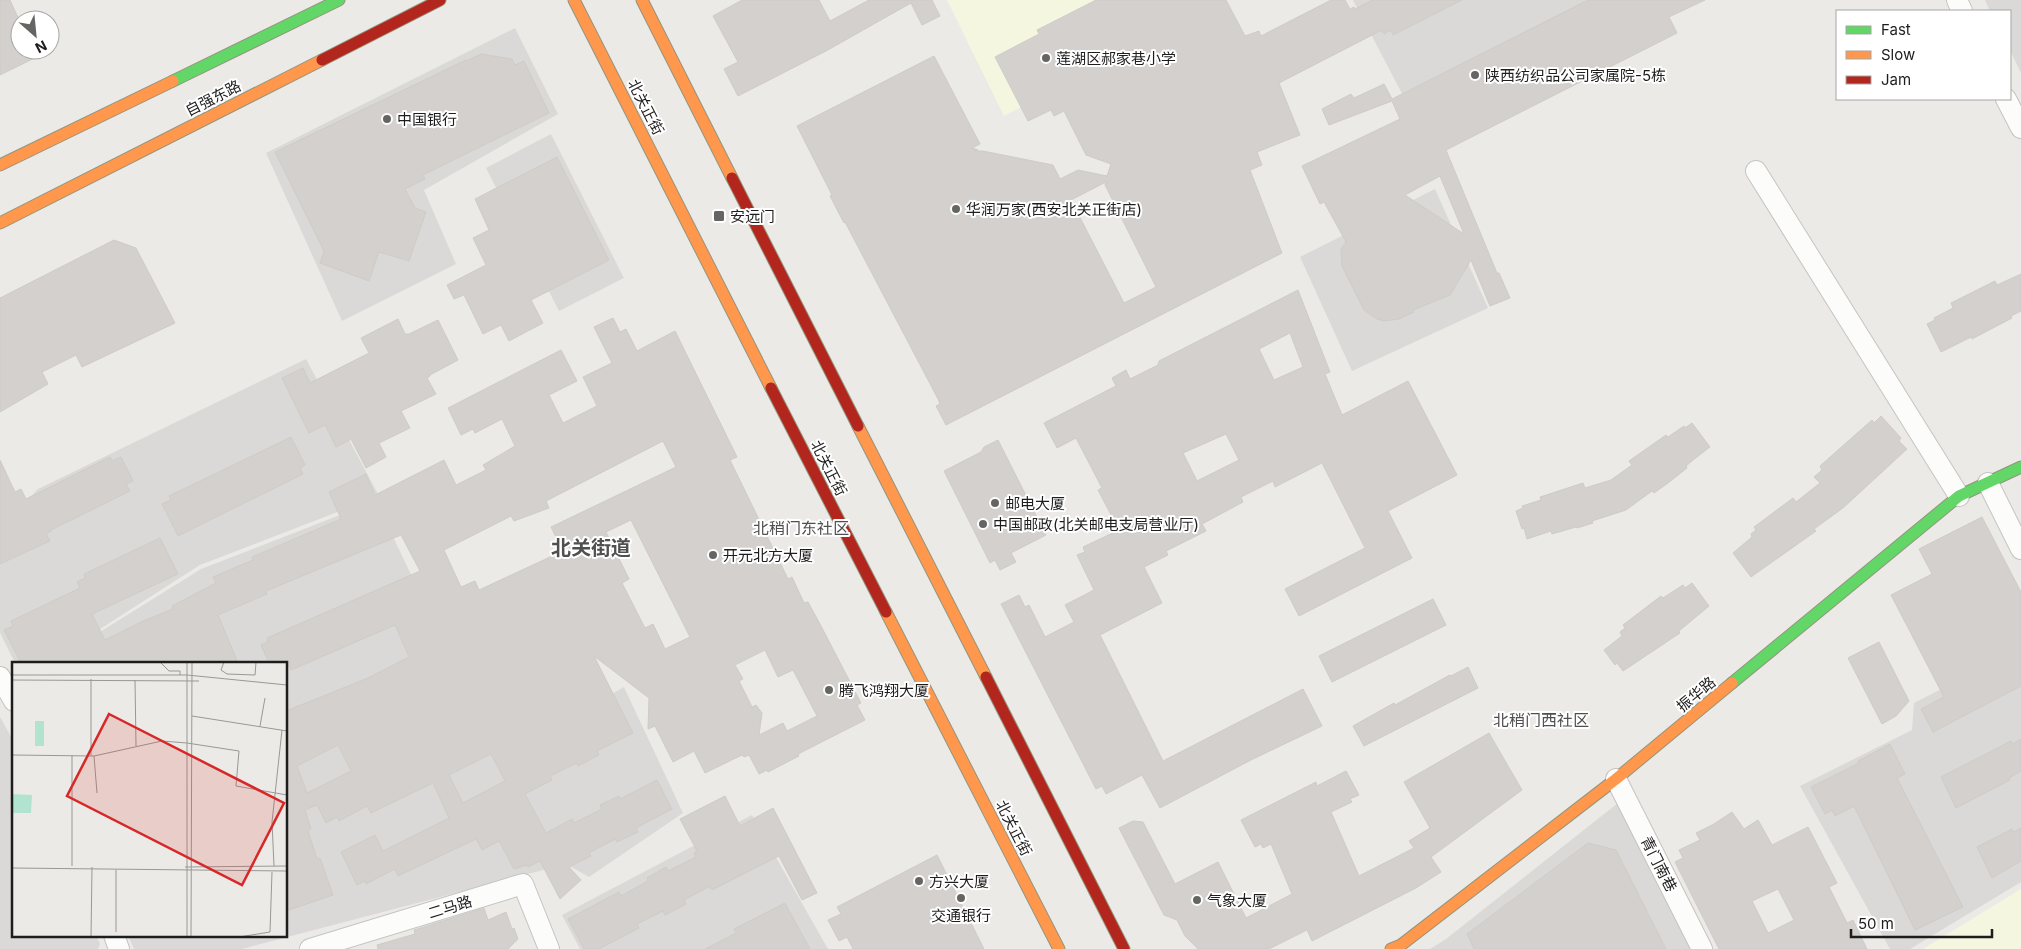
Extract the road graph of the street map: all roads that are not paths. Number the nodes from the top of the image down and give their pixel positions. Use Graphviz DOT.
graph roads {
  1 [pos="339,0"];
  2 [pos="440,0"];
  3 [pos="574,0"];
  4 [pos="642,0"];
  5 [pos="2007,100"];
  6 [pos="2021,128"];
  7 [pos="0,165"];
  8 [pos="1756,172"];
  9 [pos="0,223"];
  10 [pos="2021,467"];
  11 [pos="1988,483"];
  12 [pos="1958,496"];
  13 [pos="2021,549"];
  14 [pos="0,677"];
  15 [pos="12,698"];
  16 [pos="1616,779"];
  17 [pos="114,936"];
  18 [pos="119,949"];
  19 [pos="310,949"];
  20 [pos="549,949"];
  21 [pos="1059,949"];
  22 [pos="1124,949"];
  23 [pos="1391,949"];
  24 [pos="1702,949"];
  1 -- 7 [label="main road"];
  2 -- 9 [label="main road, 自强东路"];
  3 -- 21 [label="main road, 北关正街"];
  4 -- 22 [label="main road"];
  5 -- 6 [label="street"];
  8 -- 12 [label="street"];
  10 -- 11 [label="main road, 振华路"];
  11 -- 12 [label="main road, 振华路"];
  11 -- 13 [label="street"];
  12 -- 16 [label="main road, 振华路"];
  14 -- 15 [label="street"];
  16 -- 23 [label="main road, 振华路"];
  16 -- 24 [label="street, 青门南巷"];
  17 -- 18 [label="street"];
  19 -- 20 [label="street, 二马路"];
}
